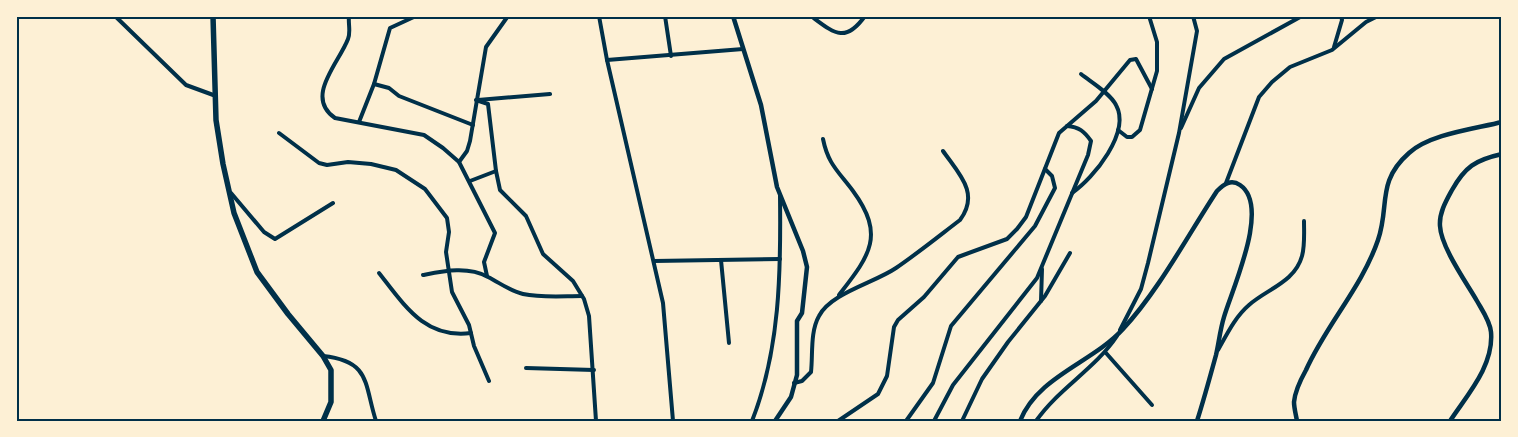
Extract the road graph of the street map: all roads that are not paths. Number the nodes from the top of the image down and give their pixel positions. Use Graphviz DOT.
graph roads {
  1 [pos="115,16"];
  2 [pos="213,16"];
  3 [pos="349,16"];
  4 [pos="416,16"];
  5 [pos="508,16"];
  6 [pos="599,16"];
  7 [pos="665,16"];
  8 [pos="733,16"];
  9 [pos="811,16"];
  10 [pos="865,16"];
  11 [pos="1149,16"];
  12 [pos="1193,16"];
  13 [pos="1302,16"];
  14 [pos="1341,16"];
  15 [pos="1378,16"];
  16 [pos="743,49"];
  17 [pos="1332,50"];
  18 [pos="671,56"];
  19 [pos="607,60"];
  20 [pos="1081,74"];
  21 [pos="374,84"];
  22 [pos="1152,89"];
  23 [pos="1103,92"];
  24 [pos="550,94"];
  25 [pos="216,96"];
  26 [pos="476,100"];
  27 [pos="359,122"];
  28 [pos="1502,122"];
  29 [pos="473,125"];
  30 [pos="1067,126"];
  31 [pos="1118,130"];
  32 [pos="279,133"];
  33 [pos="1179,133"];
  34 [pos="823,139"];
  35 [pos="943,151"];
  36 [pos="1502,154"];
  37 [pos="459,162"];
  38 [pos="1045,169"];
  39 [pos="496,171"];
  40 [pos="470,181"];
  41 [pos="1226,183"];
  42 [pos="228,190"];
  43 [pos="1072,193"];
  44 [pos="780,194"];
  45 [pos="334,203"];
  46 [pos="1304,221"];
  47 [pos="1070,253"];
  48 [pos="780,259"];
  49 [pos="721,260"];
  50 [pos="654,262"];
  51 [pos="1042,267"];
  52 [pos="449,270"];
  53 [pos="380,273"];
  54 [pos="423,275"];
  55 [pos="487,276"];
  56 [pos="582,296"];
  57 [pos="838,297"];
  58 [pos="1041,301"];
  59 [pos="471,333"];
  60 [pos="1119,333"];
  61 [pos="729,343"];
  62 [pos="1106,353"];
  63 [pos="1216,354"];
  64 [pos="323,356"];
  65 [pos="526,368"];
  66 [pos="594,370"];
  67 [pos="489,380"];
  68 [pos="794,383"];
  69 [pos="1152,405"];
  70 [pos="323,421"];
  71 [pos="376,421"];
  72 [pos="596,421"];
  73 [pos="674,421"];
  74 [pos="752,421"];
  75 [pos="776,421"];
  76 [pos="838,421"];
  77 [pos="906,421"];
  78 [pos="934,421"];
  79 [pos="962,421"];
  80 [pos="1020,421"];
  81 [pos="1036,421"];
  82 [pos="1197,421"];
  83 [pos="1297,421"];
  84 [pos="1450,421"];
  1 -- 25 [label="street"];
  2 -- 25 [label="main road"];
  3 -- 27 [label="street"];
  4 -- 21 [label="street"];
  5 -- 26 [label="street"];
  6 -- 19 [label="street"];
  7 -- 18 [label="street"];
  8 -- 16 [label="street"];
  9 -- 10 [label="street"];
  11 -- 22 [label="street"];
  12 -- 33 [label="street"];
  13 -- 33 [label="street"];
  14 -- 17 [label="street"];
  15 -- 17 [label="street"];
  16 -- 18 [label="street"];
  16 -- 44 [label="street"];
  17 -- 41 [label="street"];
  18 -- 19 [label="street"];
  19 -- 50 [label="street"];
  20 -- 23 [label="street"];
  21 -- 27 [label="street"];
  21 -- 29 [label="street"];
  22 -- 23 [label="street"];
  22 -- 31 [label="street"];
  23 -- 30 [label="street"];
  23 -- 31 [label="street"];
  24 -- 26 [label="street"];
  25 -- 42 [label="main road"];
  26 -- 29 [label="street"];
  26 -- 39 [label="street"];
  27 -- 37 [label="street"];
  28 -- 83 [label="street"];
  29 -- 37 [label="street"];
  30 -- 38 [label="street"];
  30 -- 43 [label="street"];
  31 -- 43 [label="street"];
  32 -- 52 [label="street"];
  33 -- 60 [label="street"];
  34 -- 57 [label="street"];
  35 -- 57 [label="street"];
  36 -- 84 [label="street"];
  37 -- 40 [label="street"];
  38 -- 76 [label="street"];
  38 -- 77 [label="street"];
  39 -- 40 [label="street"];
  39 -- 56 [label="street"];
  40 -- 55 [label="street"];
  41 -- 60 [label="street"];
  41 -- 63 [label="street"];
  42 -- 45 [label="street"];
  42 -- 64 [label="main road"];
  43 -- 51 [label="street"];
  44 -- 48 [label="street"];
  44 -- 68 [label="street"];
  46 -- 63 [label="street"];
  47 -- 58 [label="street"];
  48 -- 49 [label="street"];
  48 -- 74 [label="street"];
  49 -- 50 [label="street"];
  49 -- 61 [label="street"];
  50 -- 73 [label="street"];
  51 -- 58 [label="street"];
  51 -- 78 [label="street"];
  52 -- 54 [label="street"];
  52 -- 55 [label="street"];
  52 -- 59 [label="street"];
  53 -- 59 [label="street"];
  55 -- 56 [label="street"];
  56 -- 66 [label="street"];
  57 -- 68 [label="street"];
  58 -- 79 [label="street"];
  59 -- 67 [label="street"];
  60 -- 62 [label="street"];
  60 -- 80 [label="street"];
  62 -- 69 [label="street"];
  62 -- 81 [label="street"];
  63 -- 82 [label="street"];
  64 -- 70 [label="main road"];
  64 -- 71 [label="street"];
  65 -- 66 [label="street"];
  66 -- 72 [label="street"];
  68 -- 75 [label="street"];
}
